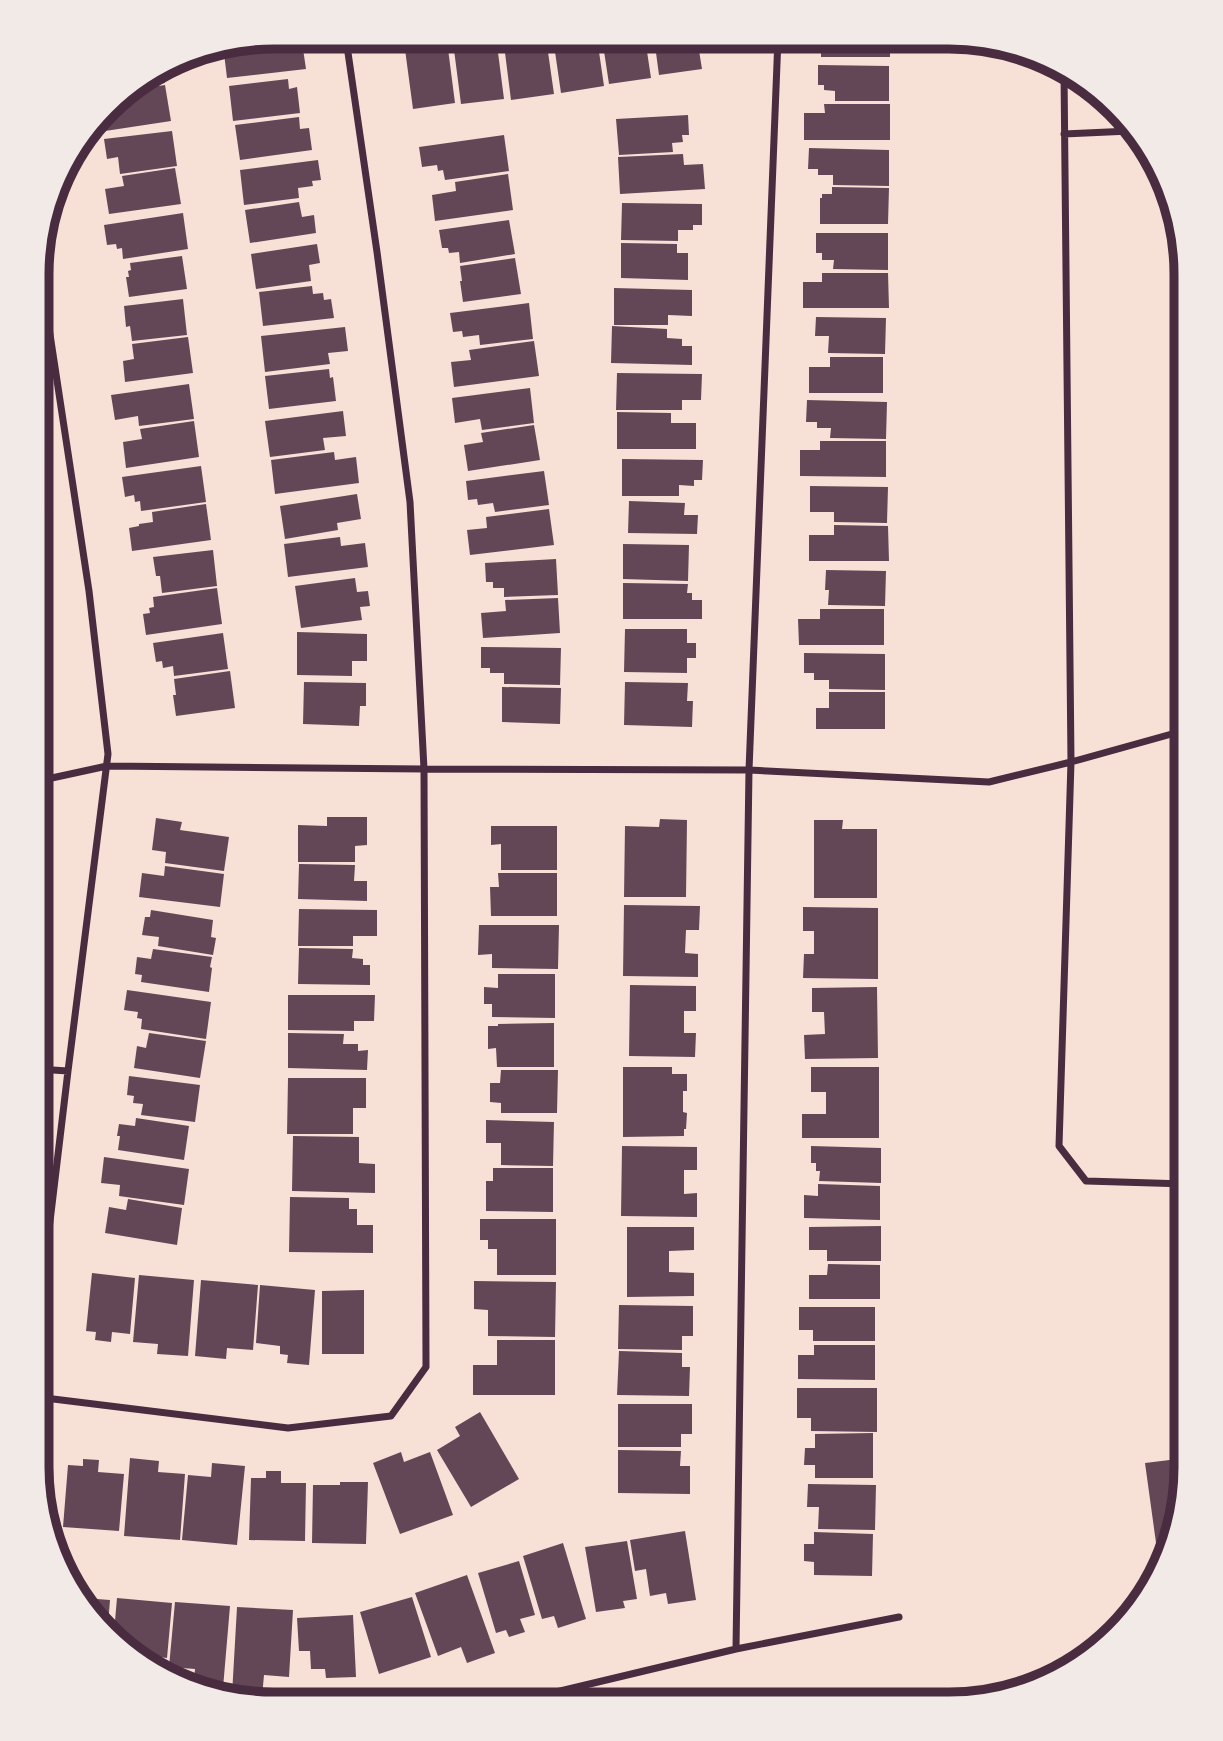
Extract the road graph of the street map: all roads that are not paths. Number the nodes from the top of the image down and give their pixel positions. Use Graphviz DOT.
graph roads {
  1 [pos="347,49"];
  2 [pos="779,49"];
  3 [pos="1064,80"];
  4 [pos="1122,131"];
  5 [pos="1064,134"];
  6 [pos="49,328"];
  7 [pos="1174,733"];
  8 [pos="1071,762"];
  9 [pos="107,766"];
  10 [pos="424,769"];
  11 [pos="749,770"];
  12 [pos="49,779"];
  13 [pos="49,1070"];
  14 [pos="68,1071"];
  15 [pos="1174,1184"];
  16 [pos="49,1230"];
  17 [pos="49,1398"];
  18 [pos="899,1617"];
  19 [pos="736,1649"];
  20 [pos="556,1692"];
  1 -- 10 [label="street"];
  2 -- 11 [label="street"];
  3 -- 5 [label="street"];
  4 -- 5 [label="street"];
  5 -- 8 [label="street"];
  6 -- 9 [label="street"];
  7 -- 8 [label="street"];
  8 -- 11 [label="street"];
  8 -- 15 [label="street"];
  9 -- 10 [label="street"];
  9 -- 12 [label="street"];
  9 -- 14 [label="street"];
  10 -- 11 [label="street"];
  10 -- 17 [label="street"];
  11 -- 19 [label="street"];
  13 -- 14 [label="street"];
  14 -- 16 [label="street"];
  18 -- 19 [label="street"];
  19 -- 20 [label="street"];
}
